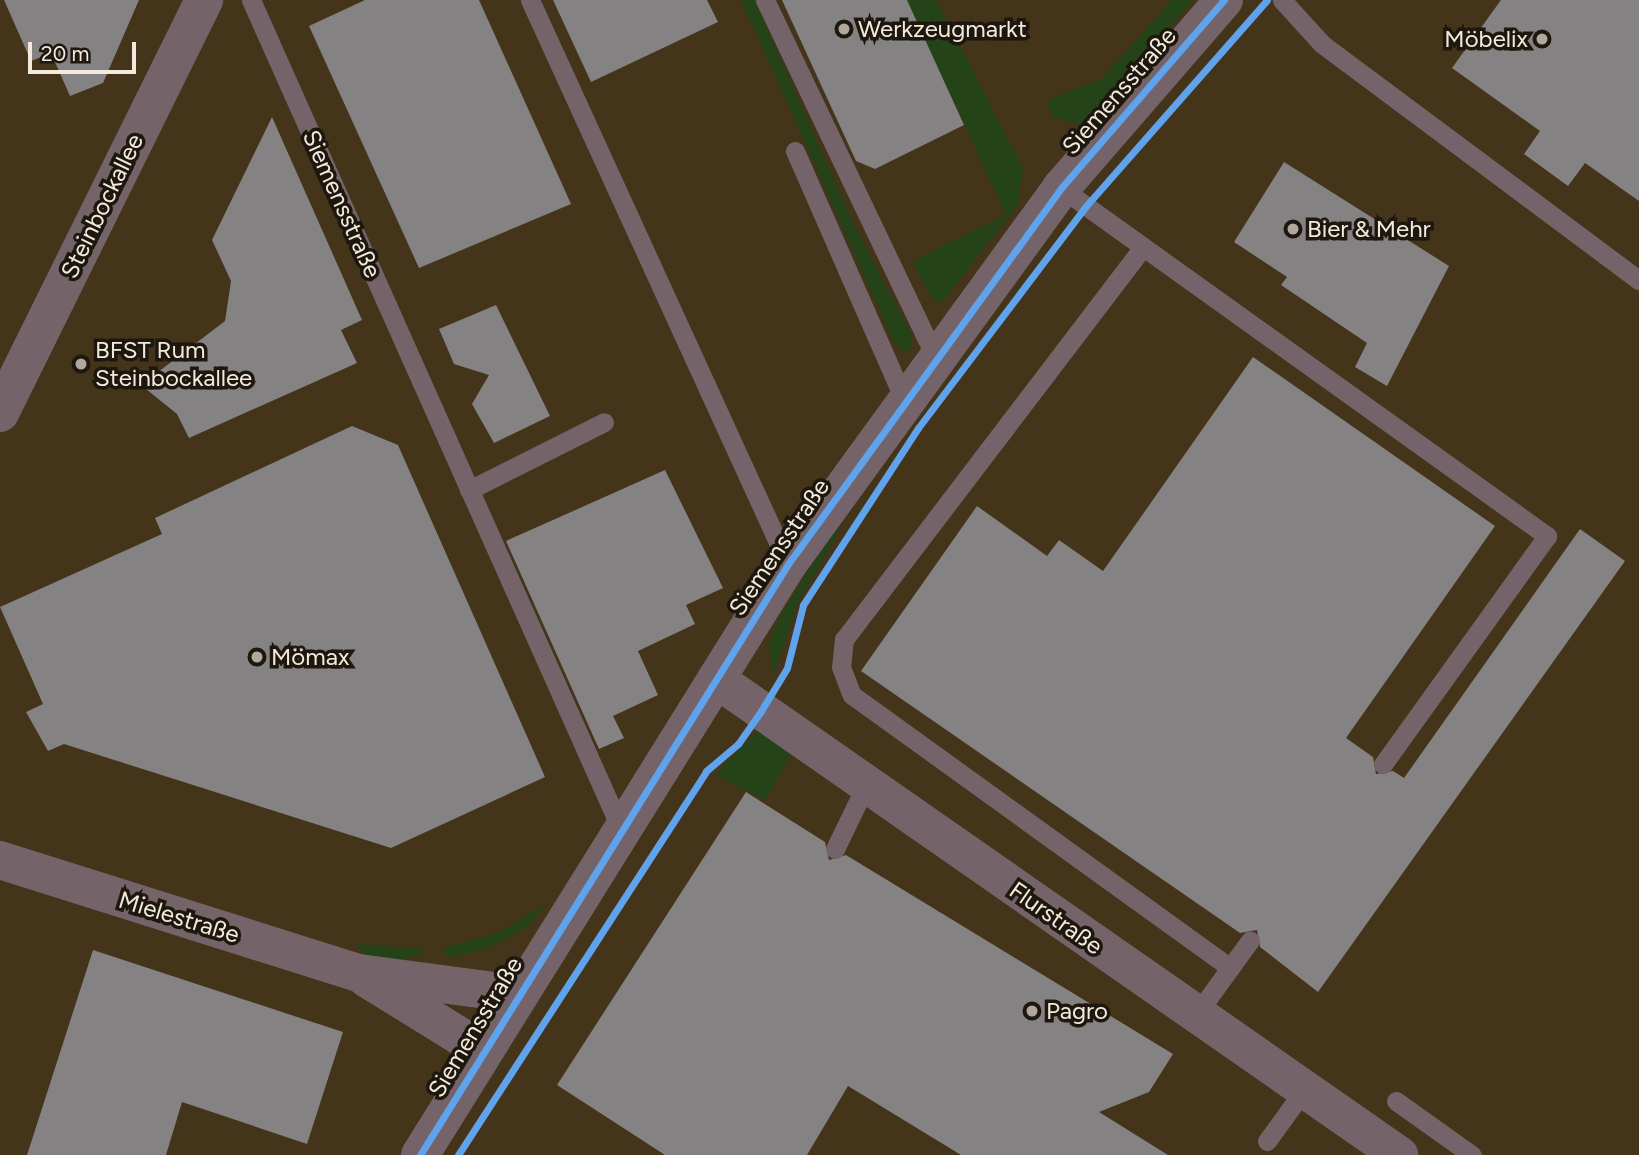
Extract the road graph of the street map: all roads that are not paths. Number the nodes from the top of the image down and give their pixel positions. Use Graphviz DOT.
graph roads {
  1 [pos="204,0"];
  2 [pos="251,0"];
  3 [pos="530,0"];
  4 [pos="765,0"];
  5 [pos="1224,0"];
  6 [pos="1282,0"];
  7 [pos="795,151"];
  8 [pos="1061,188"];
  9 [pos="1143,247"];
  10 [pos="1639,281"];
  11 [pos="935,357"];
  12 [pos="904,399"];
  13 [pos="0,413"];
  14 [pos="604,422"];
  15 [pos="469,490"];
  16 [pos="788,564"];
  17 [pos="716,679"];
  18 [pos="1383,764"];
  19 [pos="866,785"];
  20 [pos="621,829"];
  21 [pos="835,849"];
  22 [pos="0,860"];
  23 [pos="1250,940"];
  24 [pos="1230,968"];
  25 [pos="359,973"];
  26 [pos="517,994"];
  27 [pos="1196,1015"];
  28 [pos="482,1050"];
  29 [pos="1304,1090"];
  30 [pos="1396,1101"];
  31 [pos="1267,1141"];
  32 [pos="420,1155"];
  33 [pos="1399,1155"];
  34 [pos="1472,1155"];
  1 -- 13 [label="street, Steinbockallee"];
  2 -- 15 [label="lane, Siemensstraße"];
  3 -- 16 [label="lane"];
  4 -- 11 [label="lane"];
  5 -- 8 [label="street, Siemensstraße"];
  6 -- 10 [label="lane"];
  7 -- 12 [label="lane"];
  8 -- 9 [label="lane"];
  8 -- 11 [label="street, Siemensstraße"];
  9 -- 18 [label="lane"];
  9 -- 24 [label="lane"];
  11 -- 12 [label="street, Siemensstraße"];
  12 -- 16 [label="street, Siemensstraße"];
  14 -- 15 [label="lane"];
  15 -- 20 [label="lane, Siemensstraße"];
  16 -- 17 [label="street, Siemensstraße"];
  17 -- 19 [label="street, Flurstraße"];
  17 -- 20 [label="street, Siemensstraße"];
  19 -- 21 [label="lane"];
  19 -- 27 [label="street, Flurstraße"];
  20 -- 26 [label="street, Siemensstraße"];
  22 -- 25 [label="street, Mielestraße"];
  23 -- 24 [label="lane"];
  24 -- 27 [label="lane"];
  25 -- 26 [label="street, Mielestraße"];
  25 -- 28 [label="street, Mielestraße"];
  26 -- 28 [label="street, Siemensstraße"];
  27 -- 29 [label="street, Flurstraße"];
  28 -- 32 [label="street, Siemensstraße"];
  29 -- 31 [label="lane"];
  29 -- 33 [label="street, Flurstraße"];
  30 -- 34 [label="lane"];
}
